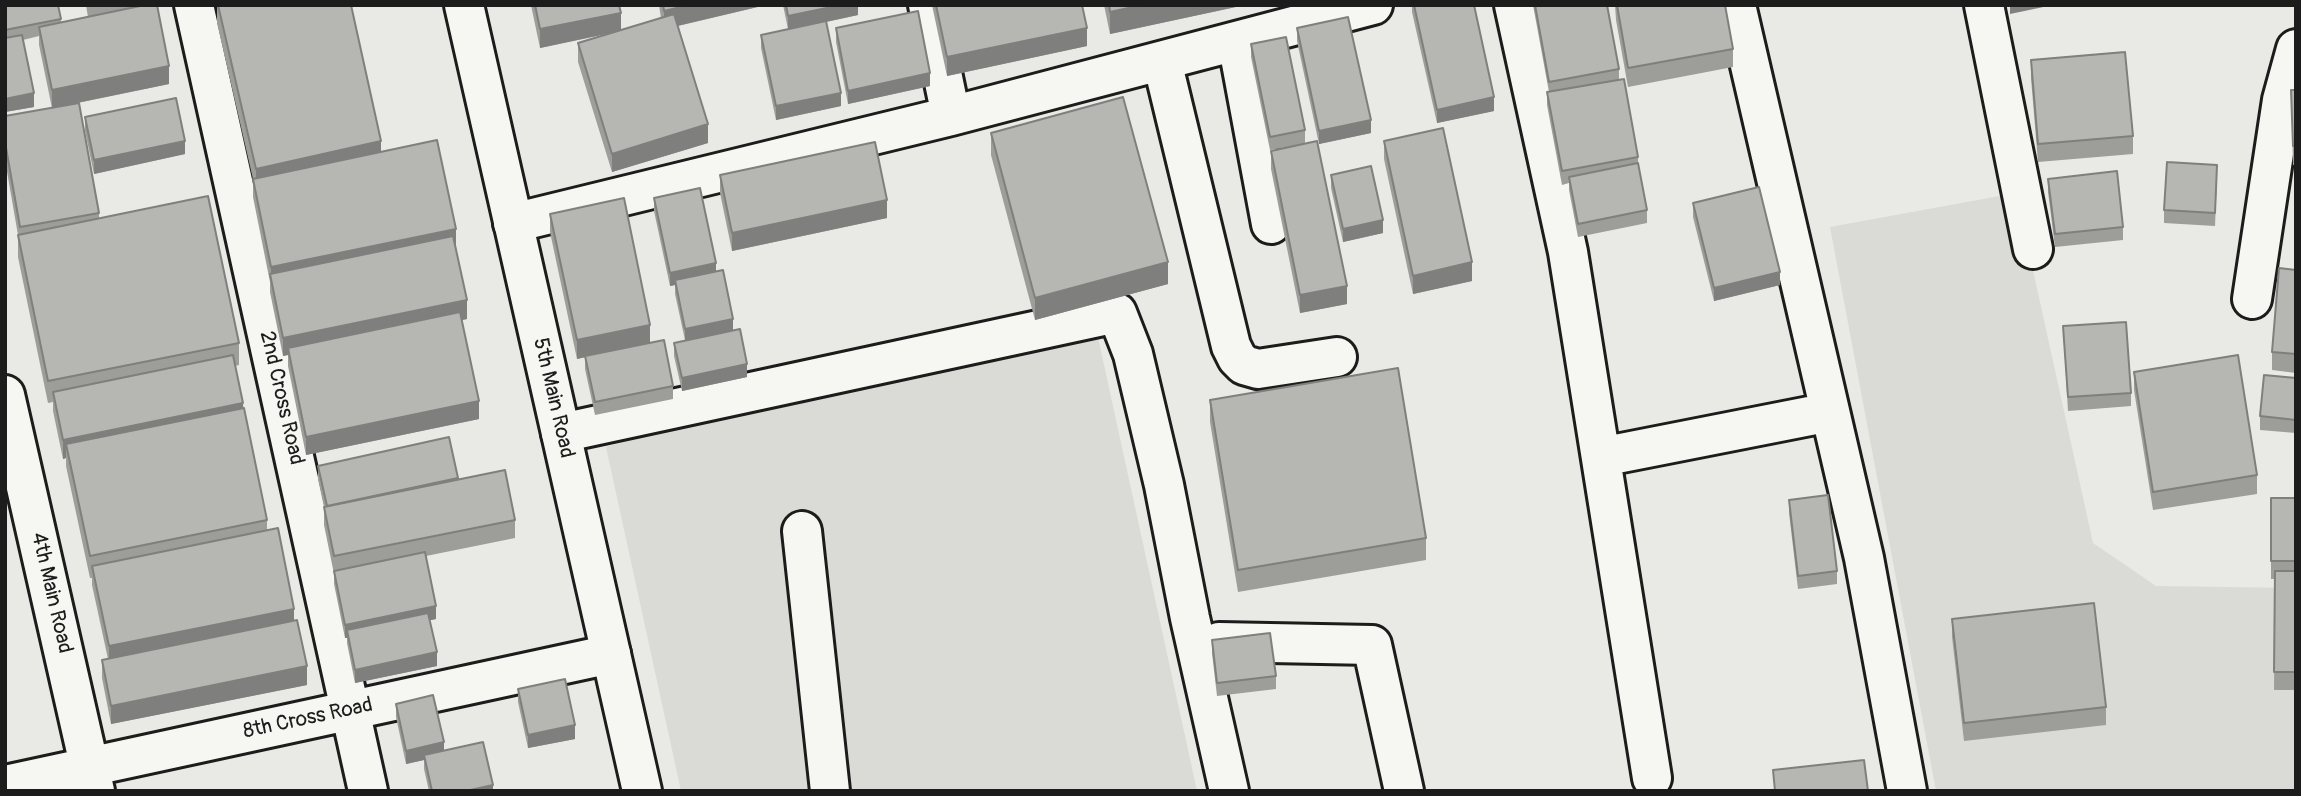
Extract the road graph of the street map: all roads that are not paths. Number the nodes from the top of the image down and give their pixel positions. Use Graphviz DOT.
graph roads {
  1 [pos="194,5"];
  2 [pos="464,5"];
  3 [pos="928,5"];
  4 [pos="1373,5"];
  5 [pos="1514,5"];
  6 [pos="1736,5"];
  7 [pos="1984,5"];
  8 [pos="1237,41"];
  9 [pos="2296,49"];
  10 [pos="1162,61"];
  11 [pos="951,117"];
  12 [pos="513,223"];
  13 [pos="1271,224"];
  14 [pos="2034,249"];
  15 [pos="2252,299"];
  16 [pos="1337,357"];
  17 [pos="5,395"];
  18 [pos="1830,412"];
  19 [pos="561,433"];
  20 [pos="1601,457"];
  21 [pos="802,531"];
  22 [pos="1195,642"];
  23 [pos="611,654"];
  24 [pos="350,710"];
  25 [pos="1652,778"];
  26 [pos="93,779"];
  27 [pos="5,785"];
  28 [pos="368,791"];
  29 [pos="642,791"];
  30 [pos="830,791"];
  31 [pos="1229,791"];
  32 [pos="1404,791"];
  33 [pos="1907,791"];
  1 -- 24 [label="street, 2nd Cross Road"];
  2 -- 12 [label="street, 5th Main Road"];
  3 -- 11 [label="street"];
  4 -- 8 [label="street"];
  5 -- 20 [label="street"];
  6 -- 18 [label="street"];
  7 -- 14 [label="street"];
  8 -- 10 [label="street"];
  8 -- 13 [label="street"];
  9 -- 15 [label="street"];
  10 -- 11 [label="street"];
  10 -- 16 [label="street"];
  11 -- 12 [label="street"];
  12 -- 19 [label="street, 5th Main Road"];
  17 -- 26 [label="street, 4th Main Road"];
  18 -- 20 [label="street"];
  18 -- 33 [label="street"];
  19 -- 22 [label="street"];
  19 -- 23 [label="street, 5th Main Road"];
  20 -- 25 [label="street"];
  21 -- 30 [label="street"];
  22 -- 31 [label="street"];
  22 -- 32 [label="street"];
  23 -- 24 [label="street, 8th Cross Road"];
  23 -- 29 [label="street, 5th Main Road"];
  24 -- 26 [label="street, 8th Cross Road"];
  24 -- 28 [label="street, 2nd Cross Road"];
  26 -- 27 [label="street, 8th Cross Road"];
}
